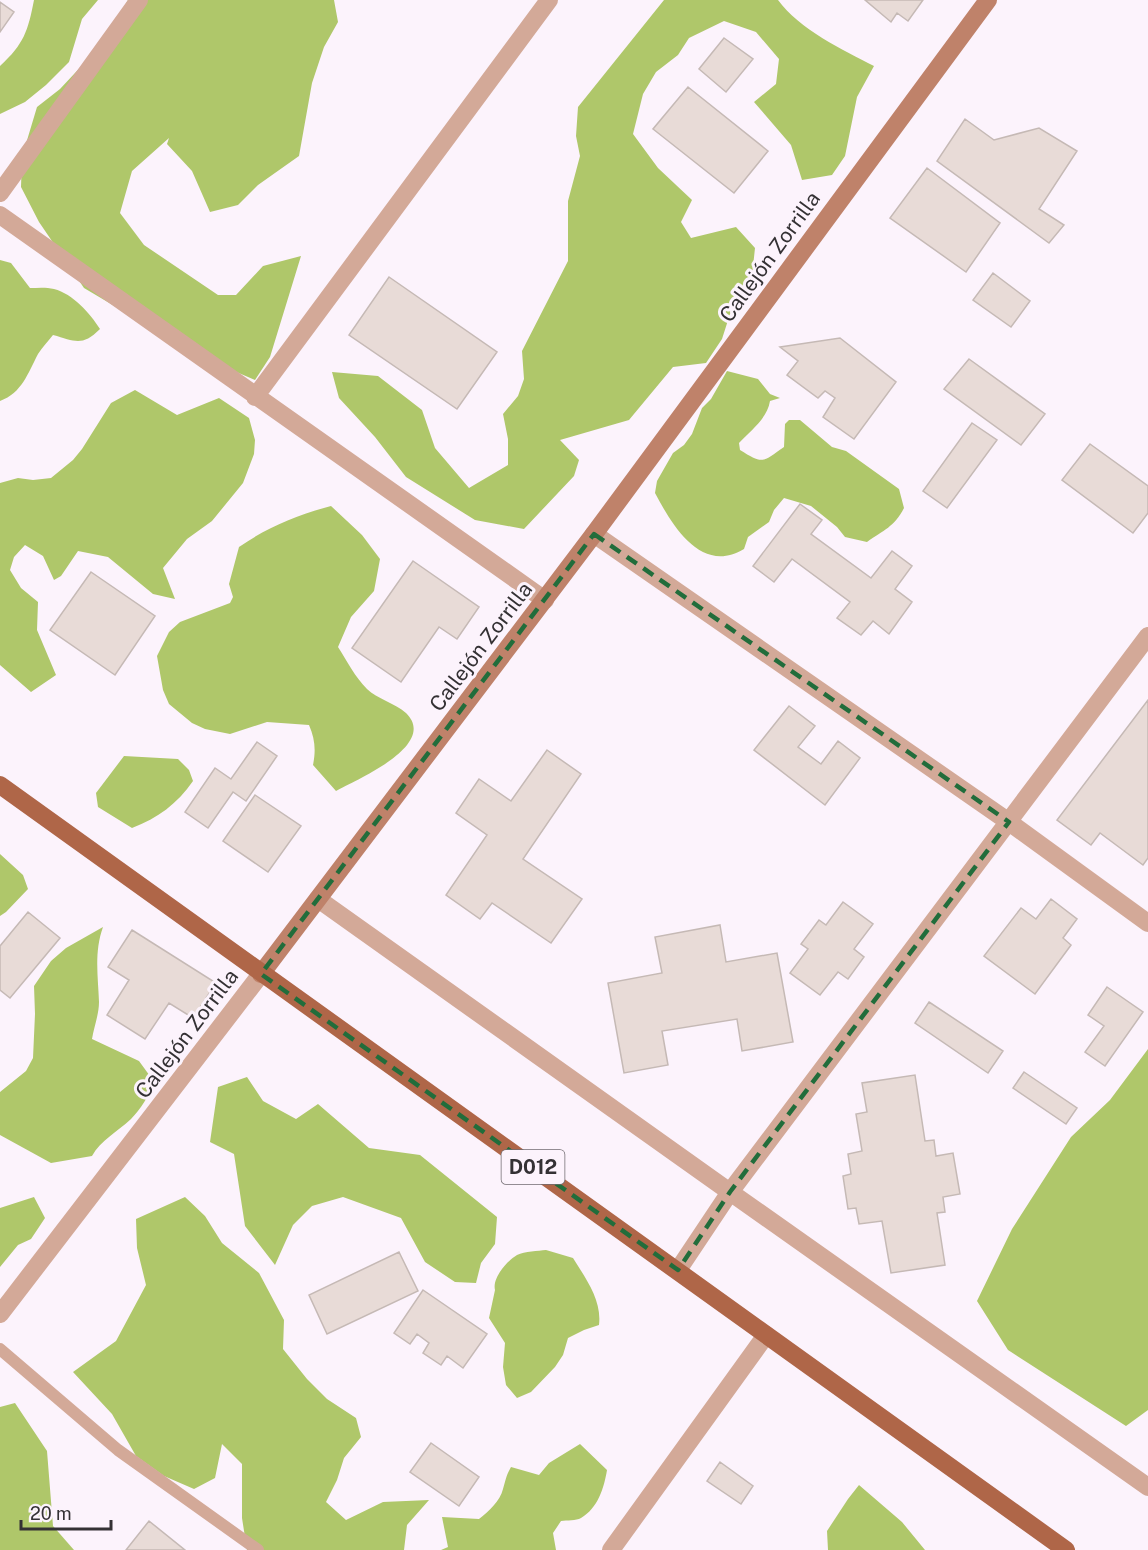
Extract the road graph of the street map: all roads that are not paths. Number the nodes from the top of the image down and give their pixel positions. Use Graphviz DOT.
graph roads {
  1 [pos="139,0"];
  2 [pos="549,0"];
  3 [pos="988,0"];
  4 [pos="0,193"];
  5 [pos="0,215"];
  6 [pos="255,397"];
  7 [pos="594,534"];
  8 [pos="545,600"];
  9 [pos="1148,636"];
  10 [pos="0,785"];
  11 [pos="1009,822"];
  12 [pos="318,899"];
  13 [pos="1148,923"];
  14 [pos="261,974"];
  15 [pos="730,1192"];
  16 [pos="678,1270"];
  17 [pos="0,1314"];
  18 [pos="766,1335"];
  19 [pos="0,1349"];
  20 [pos="1148,1487"];
  21 [pos="258,1550"];
  22 [pos="611,1550"];
  23 [pos="1066,1550"];
  1 -- 4 [label="street"];
  2 -- 6 [label="street"];
  3 -- 7 [label="street, Callejón Zorrilla"];
  5 -- 6 [label="street"];
  6 -- 8 [label="street"];
  7 -- 8 [label="street, Callejón Zorrilla"];
  7 -- 11 [label="street"];
  8 -- 12 [label="street, Callejón Zorrilla"];
  9 -- 11 [label="street"];
  10 -- 14 [label="main road, D012"];
  11 -- 13 [label="street"];
  11 -- 15 [label="street"];
  12 -- 14 [label="street, Callejón Zorrilla"];
  12 -- 15 [label="street"];
  14 -- 16 [label="main road, D012"];
  14 -- 17 [label="street, Callejón Zorrilla"];
  15 -- 16 [label="street"];
  15 -- 20 [label="street"];
  16 -- 18 [label="main road, D012"];
  18 -- 22 [label="street"];
  18 -- 23 [label="main road, D012"];
  19 -- 21 [label="lane"];
}
